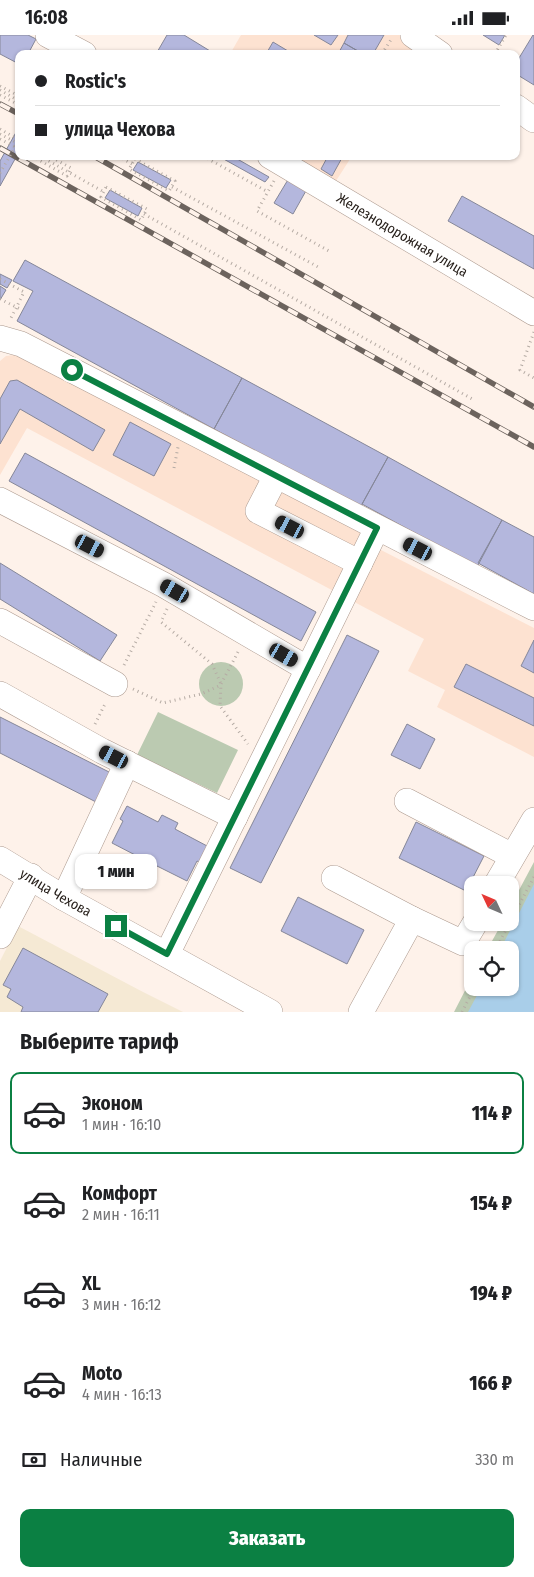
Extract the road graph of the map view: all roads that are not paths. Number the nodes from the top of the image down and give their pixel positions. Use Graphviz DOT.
graph roads {
  1 [pos="48,35"];
  2 [pos="413,35"];
  3 [pos="76,50"];
  4 [pos="434,50"];
  5 [pos="520,110"];
  6 [pos="534,120"];
  7 [pos="285,160"];
  8 [pos="304,165"];
  9 [pos="529,303"];
  10 [pos="8,330"];
  11 [pos="276,476"];
  12 [pos="0,500"];
  13 [pos="377,528"];
  14 [pos="360,563"];
  15 [pos="534,608"];
  16 [pos="0,621"];
  17 [pos="308,669"];
  18 [pos="115,683"];
  19 [pos="0,694"];
  20 [pos="127,763"];
  21 [pos="408,801"];
  22 [pos="235,817"];
  23 [pos="534,820"];
  24 [pos="512,855"];
  25 [pos="0,859"];
  26 [pos="501,876"];
  27 [pos="31,877"];
  28 [pos="334,878"];
  29 [pos="64,897"];
  30 [pos="412,919"];
  31 [pos="470,931"];
  32 [pos="0,935"];
  33 [pos="167,954"];
  34 [pos="365,1011"];
  35 [pos="270,1012"];
  1 -- 3 [label="street"];
  2 -- 4 [label="street"];
  5 -- 6 [label="street"];
  7 -- 8 [label="street, Железнодорожная улица"];
  8 -- 9 [label="street, Железнодорожная улица"];
  10 -- 11 [label="street"];
  11 -- 13 [label="street"];
  11 -- 14 [label="street"];
  12 -- 17 [label="street"];
  13 -- 14 [label="street"];
  13 -- 15 [label="street"];
  14 -- 17 [label="street"];
  16 -- 18 [label="street"];
  17 -- 22 [label="street"];
  19 -- 20 [label="street"];
  20 -- 22 [label="street"];
  20 -- 29 [label="street"];
  21 -- 24 [label="street"];
  22 -- 33 [label="street"];
  23 -- 24 [label="street"];
  24 -- 26 [label="street"];
  25 -- 27 [label="street, улица Чехова"];
  27 -- 29 [label="street, улица Чехова"];
  27 -- 32 [label="street"];
  28 -- 30 [label="street"];
  29 -- 33 [label="street, улица Чехова"];
  30 -- 31 [label="street"];
  30 -- 34 [label="street"];
  33 -- 35 [label="street, улица Чехова"];
}
